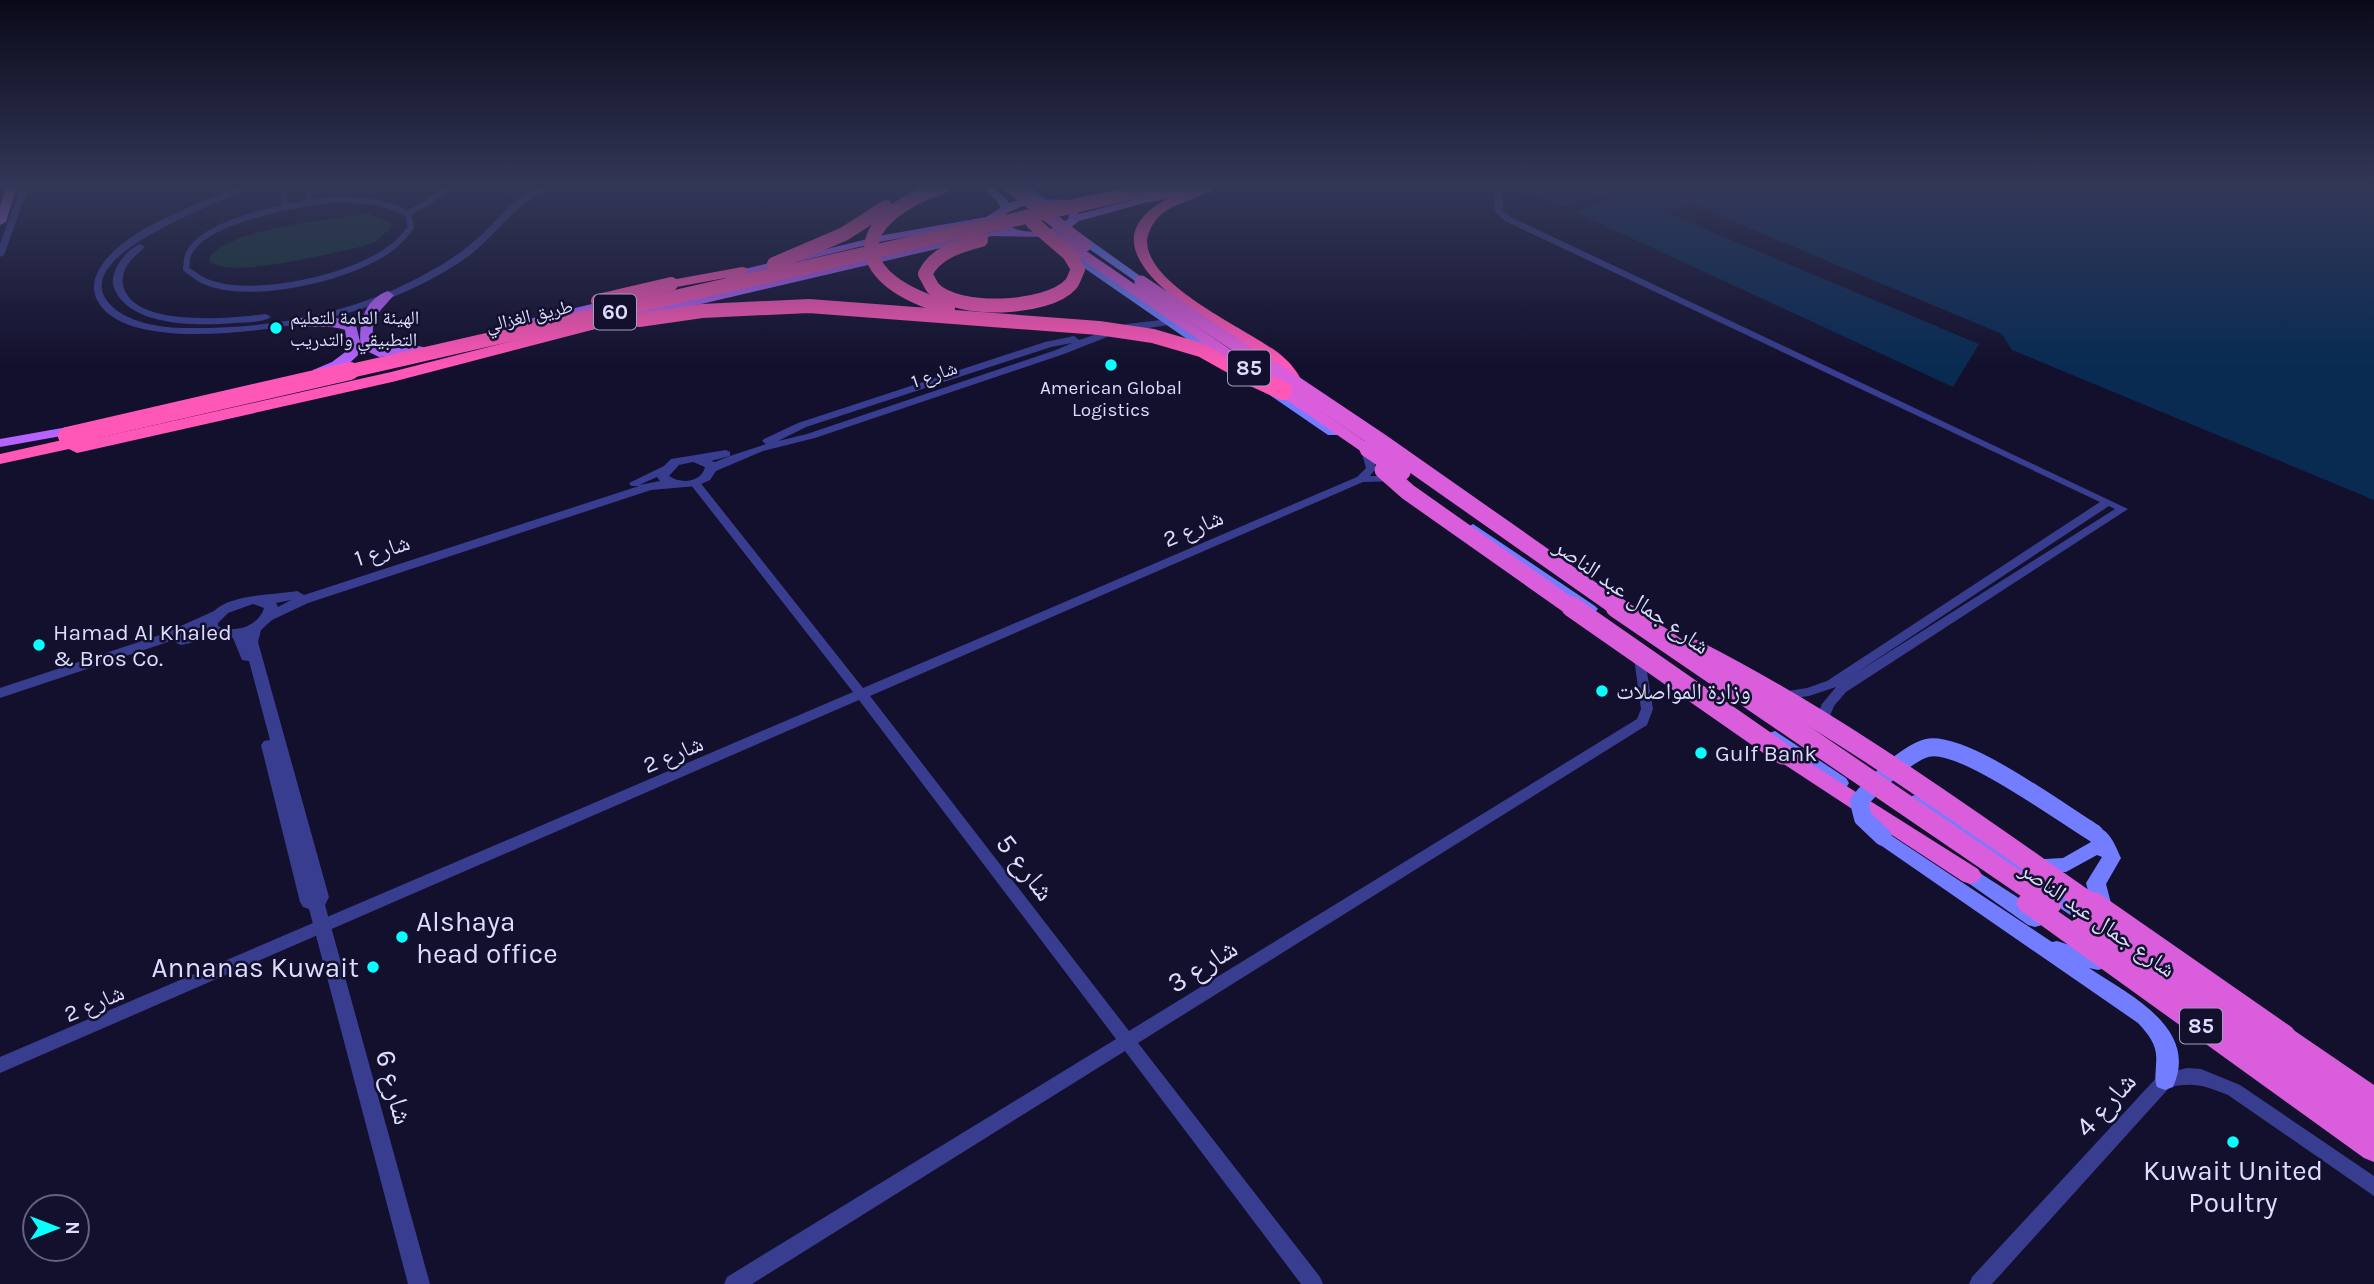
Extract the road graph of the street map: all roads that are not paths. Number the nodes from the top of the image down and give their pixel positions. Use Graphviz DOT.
graph roads {
  1 [pos="130,246"];
  2 [pos="142,246"];
  3 [pos="198,246"];
  4 [pos="395,246"];
  5 [pos="466,246"];
  6 [pos="468,246"];
  7 [pos="820,246"];
  8 [pos="850,246"];
  9 [pos="873,246"];
  10 [pos="874,246"];
  11 [pos="920,246"];
  12 [pos="920,246"];
  13 [pos="936,246"];
  14 [pos="961,246"];
  15 [pos="1060,246"];
  16 [pos="1060,246"];
  17 [pos="1076,246"];
  18 [pos="1086,246"];
  19 [pos="1090,246"];
  20 [pos="1141,246"];
  21 [pos="1565,246"];
  22 [pos="457,255"];
  23 [pos="742,271"];
  24 [pos="419,272"];
  25 [pos="432,276"];
  26 [pos="388,295"];
  27 [pos="121,296"];
  28 [pos="682,297"];
  29 [pos="102,300"];
  30 [pos="1142,303"];
  31 [pos="219,321"];
  32 [pos="1139,321"];
  33 [pos="294,322"];
  34 [pos="1170,322"];
  35 [pos="602,323"];
  36 [pos="1059,325"];
  37 [pos="206,330"];
  38 [pos="480,341"];
  39 [pos="1049,344"];
  40 [pos="418,350"];
  41 [pos="1060,352"];
  42 [pos="313,374"];
  43 [pos="1290,388"];
  44 [pos="214,402"];
  45 [pos="802,425"];
  46 [pos="811,436"];
  47 [pos="0,443"];
  48 [pos="0,452"];
  49 [pos="1368,452"];
  50 [pos="0,463"];
  51 [pos="708,464"];
  52 [pos="665,469"];
  53 [pos="1361,480"];
  54 [pos="1405,481"];
  55 [pos="695,483"];
  56 [pos="673,484"];
  57 [pos="2108,502"];
  58 [pos="261,601"];
  59 [pos="216,615"];
  60 [pos="269,616"];
  61 [pos="255,627"];
  62 [pos="216,633"];
  63 [pos="238,634"];
  64 [pos="1631,637"];
  65 [pos="1664,650"];
  66 [pos="1641,660"];
  67 [pos="0,693"];
  68 [pos="862,695"];
  69 [pos="1764,698"];
  70 [pos="0,699"];
  71 [pos="1817,734"];
  72 [pos="2109,848"];
  73 [pos="2075,860"];
  74 [pos="2009,861"];
  75 [pos="1970,875"];
  76 [pos="2100,877"];
  77 [pos="316,905"];
  78 [pos="322,928"];
  79 [pos="2108,930"];
  80 [pos="2026,936"];
  81 [pos="2098,962"];
  82 [pos="1128,1042"];
  83 [pos="0,1065"];
  84 [pos="2165,1080"];
  85 [pos="2374,1100"];
  86 [pos="2374,1115"];
  87 [pos="2374,1128"];
  88 [pos="2374,1149"];
  89 [pos="2374,1159"];
  90 [pos="2374,1187"];
  91 [pos="419,1284"];
  92 [pos="734,1284"];
  93 [pos="1313,1284"];
  94 [pos="1979,1284"];
  1 -- 29 [label="street"];
  2 -- 27 [label="street"];
  3 -- 4 [label="street"];
  5 -- 22 [label="street"];
  6 -- 22 [label="street"];
  7 -- 28 [label="highway, bridge"];
  8 -- 23 [label="main road, طريق الغزالي"];
  9 -- 36 [label="highway, bridge"];
  10 -- 38 [label="highway, bridge"];
  11 -- 28 [label="highway, طريق الغزالي / 60, bridge"];
  12 -- 38 [label="highway, طريق الغزالي / 60, bridge"];
  13 -- 35 [label="main road, طريق الغزالي"];
  14 -- 15 [label="highway, bridge"];
  16 -- 30 [label="main road"];
  17 -- 43 [label="highway, شارع جمال عبد الناصر / 85, bridge"];
  18 -- 43 [label="highway, شارع جمال عبد الناصر / 85, bridge"];
  19 -- 69 [label="main road, شارع جمال عبد الناصر"];
  20 -- 43 [label="highway"];
  21 -- 57 [label="street"];
  22 -- 24 [label="street"];
  22 -- 25 [label="street"];
  23 -- 38 [label="main road, طريق الغزالي"];
  23 -- 44 [label="highway, bridge"];
  24 -- 25 [label="street"];
  24 -- 31 [label="street"];
  25 -- 26 [label="street"];
  26 -- 33 [label="street"];
  26 -- 40 [label="main road"];
  27 -- 29 [label="street"];
  27 -- 31 [label="street"];
  28 -- 44 [label="highway, طريق الغزالي / 60, bridge"];
  29 -- 37 [label="street"];
  30 -- 32 [label="street"];
  30 -- 34 [label="main road"];
  31 -- 37 [label="street"];
  32 -- 34 [label="street, شارع 1"];
  32 -- 39 [label="street, شارع 1"];
  32 -- 41 [label="street, شارع 1"];
  33 -- 37 [label="street"];
  33 -- 42 [label="main road"];
  34 -- 49 [label="main road"];
  35 -- 50 [label="main road, طريق الغزالي"];
  35 -- 50 [label="highway"];
  36 -- 38 [label="highway, bridge"];
  36 -- 43 [label="highway, bridge"];
  38 -- 40 [label="main road, طريق الغزالي"];
  38 -- 50 [label="highway, طريق الغزالي / 60"];
  39 -- 41 [label="street"];
  39 -- 45 [label="street, شارع 1"];
  40 -- 42 [label="main road, طريق الغزالي"];
  41 -- 46 [label="street, شارع 1"];
  42 -- 47 [label="main road, طريق الغزالي"];
  43 -- 49 [label="highway, شارع جمال عبد الناصر / 85"];
  43 -- 65 [label="highway, شارع جمال عبد الناصر / 85, bridge"];
  44 -- 48 [label="highway, طريق الغزالي / 60, bridge"];
  45 -- 46 [label="street"];
  45 -- 51 [label="street, شارع 1"];
  46 -- 51 [label="street, شارع 1"];
  49 -- 53 [label="street"];
  49 -- 54 [label="main road"];
  49 -- 75 [label="highway, bridge"];
  49 -- 88 [label="highway, شارع جمال عبد الناصر / 85, bridge"];
  51 -- 52 [label="street, شارع 1"];
  51 -- 55 [label="street"];
  52 -- 56 [label="street"];
  52 -- 58 [label="street, شارع 1"];
  53 -- 54 [label="street, شارع 2"];
  53 -- 68 [label="street, شارع 2"];
  54 -- 64 [label="main road"];
  55 -- 56 [label="street, شارع 1"];
  55 -- 68 [label="street, شارع 5"];
  56 -- 60 [label="street, شارع 1"];
  57 -- 69 [label="street"];
  57 -- 71 [label="street"];
  58 -- 59 [label="street, شارع 1"];
  58 -- 60 [label="street"];
  59 -- 62 [label="street"];
  59 -- 67 [label="street"];
  60 -- 61 [label="street, شارع 1"];
  61 -- 63 [label="street, شارع 1"];
  61 -- 77 [label="street, شارع 6"];
  62 -- 63 [label="street"];
  62 -- 70 [label="street"];
  63 -- 77 [label="street, شارع 6"];
  64 -- 65 [label="main road"];
  64 -- 66 [label="street, شارع 3"];
  65 -- 66 [label="street"];
  65 -- 75 [label="main road"];
  65 -- 85 [label="highway, bridge"];
  65 -- 87 [label="highway, شارع جمال عبد الناصر / 85, bridge"];
  66 -- 82 [label="street, شارع 3"];
  68 -- 78 [label="street, شارع 2"];
  68 -- 82 [label="street, شارع 5"];
  69 -- 71 [label="main road, شارع جمال عبد الناصر"];
  71 -- 74 [label="main road, شارع جمال عبد الناصر"];
  72 -- 73 [label="main road"];
  72 -- 76 [label="main road"];
  72 -- 80 [label="main road, bridge"];
  73 -- 74 [label="main road"];
  73 -- 76 [label="main road"];
  74 -- 79 [label="main road, شارع جمال عبد الناصر"];
  75 -- 81 [label="main road"];
  76 -- 79 [label="main road"];
  77 -- 78 [label="street, شارع 6"];
  78 -- 83 [label="street, شارع 2"];
  78 -- 91 [label="street, شارع 6"];
  79 -- 86 [label="main road, شارع جمال عبد الناصر"];
  80 -- 81 [label="main road"];
  80 -- 84 [label="main road"];
  81 -- 89 [label="main road"];
  82 -- 92 [label="street, شارع 3"];
  82 -- 93 [label="street, شارع 5"];
  84 -- 90 [label="street, شارع 4"];
  84 -- 94 [label="street, شارع 4"];
}
